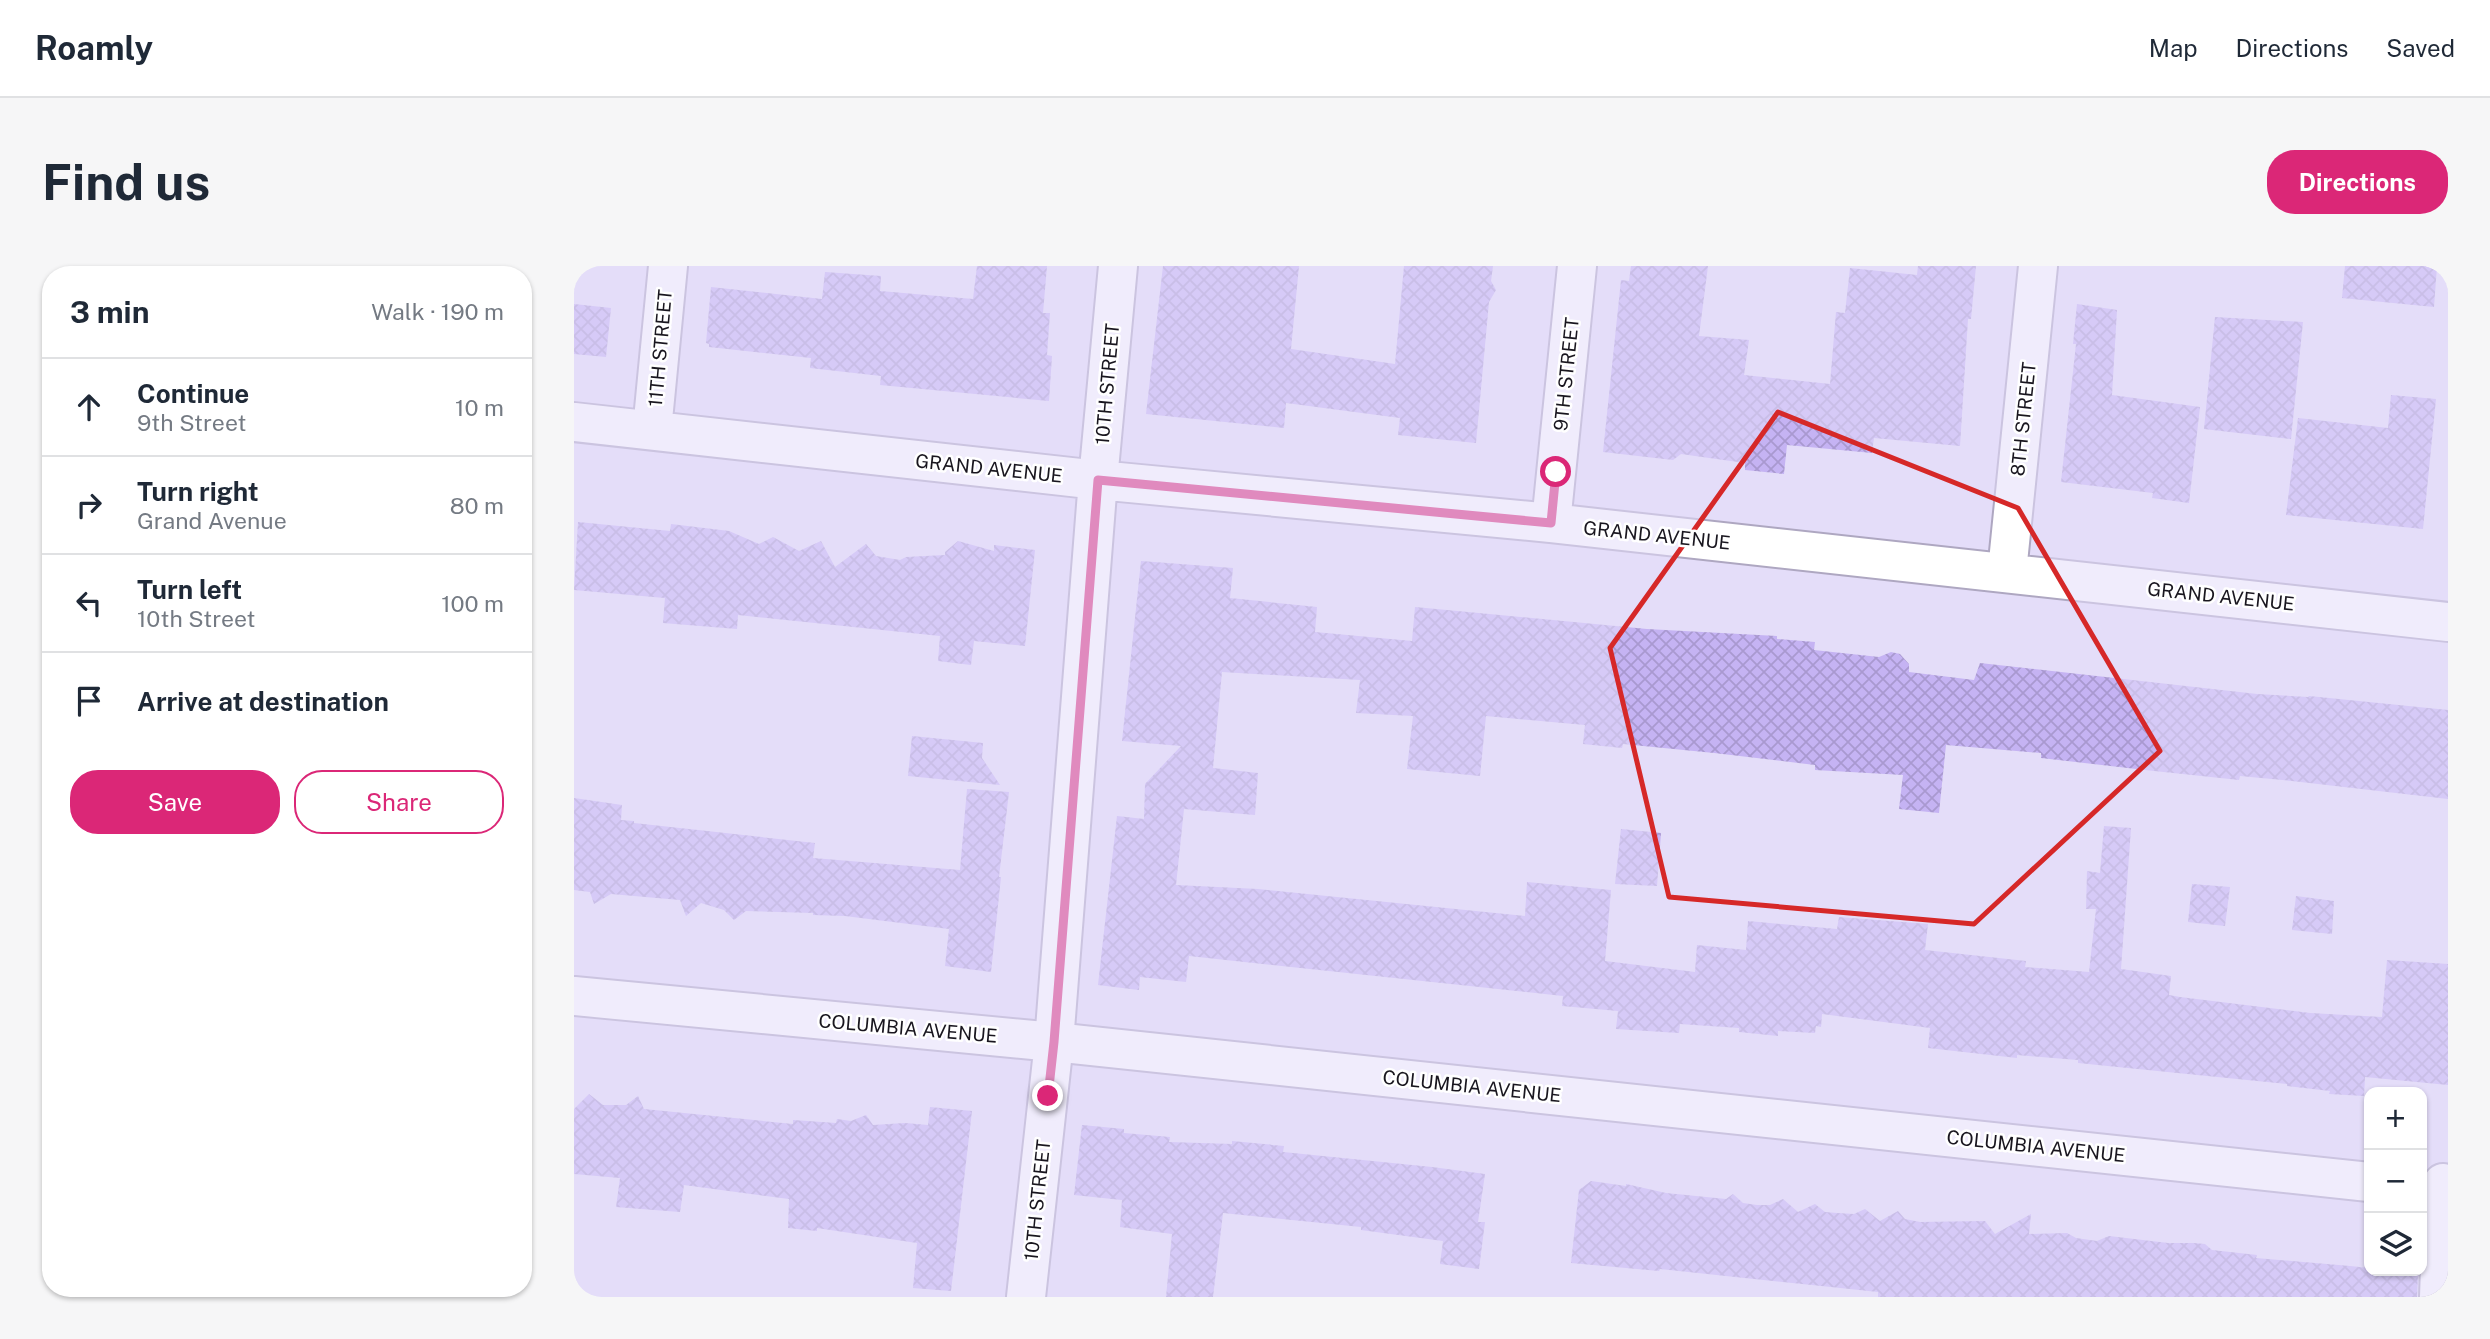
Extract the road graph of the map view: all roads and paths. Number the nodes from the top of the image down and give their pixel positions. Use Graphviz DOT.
graph roads {
  1 [pos="668,266"];
  2 [pos="1118,266"];
  3 [pos="1577,266"];
  4 [pos="2038,266"];
  5 [pos="574,422"];
  6 [pos="652,430"];
  7 [pos="1098,480"];
  8 [pos="1551,523"];
  9 [pos="2007,572"];
  10 [pos="2448,622"];
  11 [pos="574,996"];
  12 [pos="1054,1042"];
  13 [pos="2364,1181"];
  14 [pos="2438,1183"];
  15 [pos="1026,1297"];
  16 [pos="2440,1297"];
  1 -- 6 [label="street, 11TH STREET"];
  2 -- 7 [label="street, 10TH STREET"];
  3 -- 8 [label="street, 9TH STREET"];
  4 -- 9 [label="street, 8TH STREET"];
  5 -- 6 [label="street, GRAND AVENUE"];
  6 -- 7 [label="street, GRAND AVENUE"];
  7 -- 8 [label="street, GRAND AVENUE"];
  7 -- 12 [label="street, 10TH STREET"];
  8 -- 9 [label="street, GRAND AVENUE"];
  9 -- 10 [label="street, GRAND AVENUE"];
  11 -- 12 [label="street, COLUMBIA AVENUE"];
  12 -- 13 [label="street, COLUMBIA AVENUE"];
  12 -- 15 [label="street, 10TH STREET"];
  14 -- 16 [label="street"];
}
